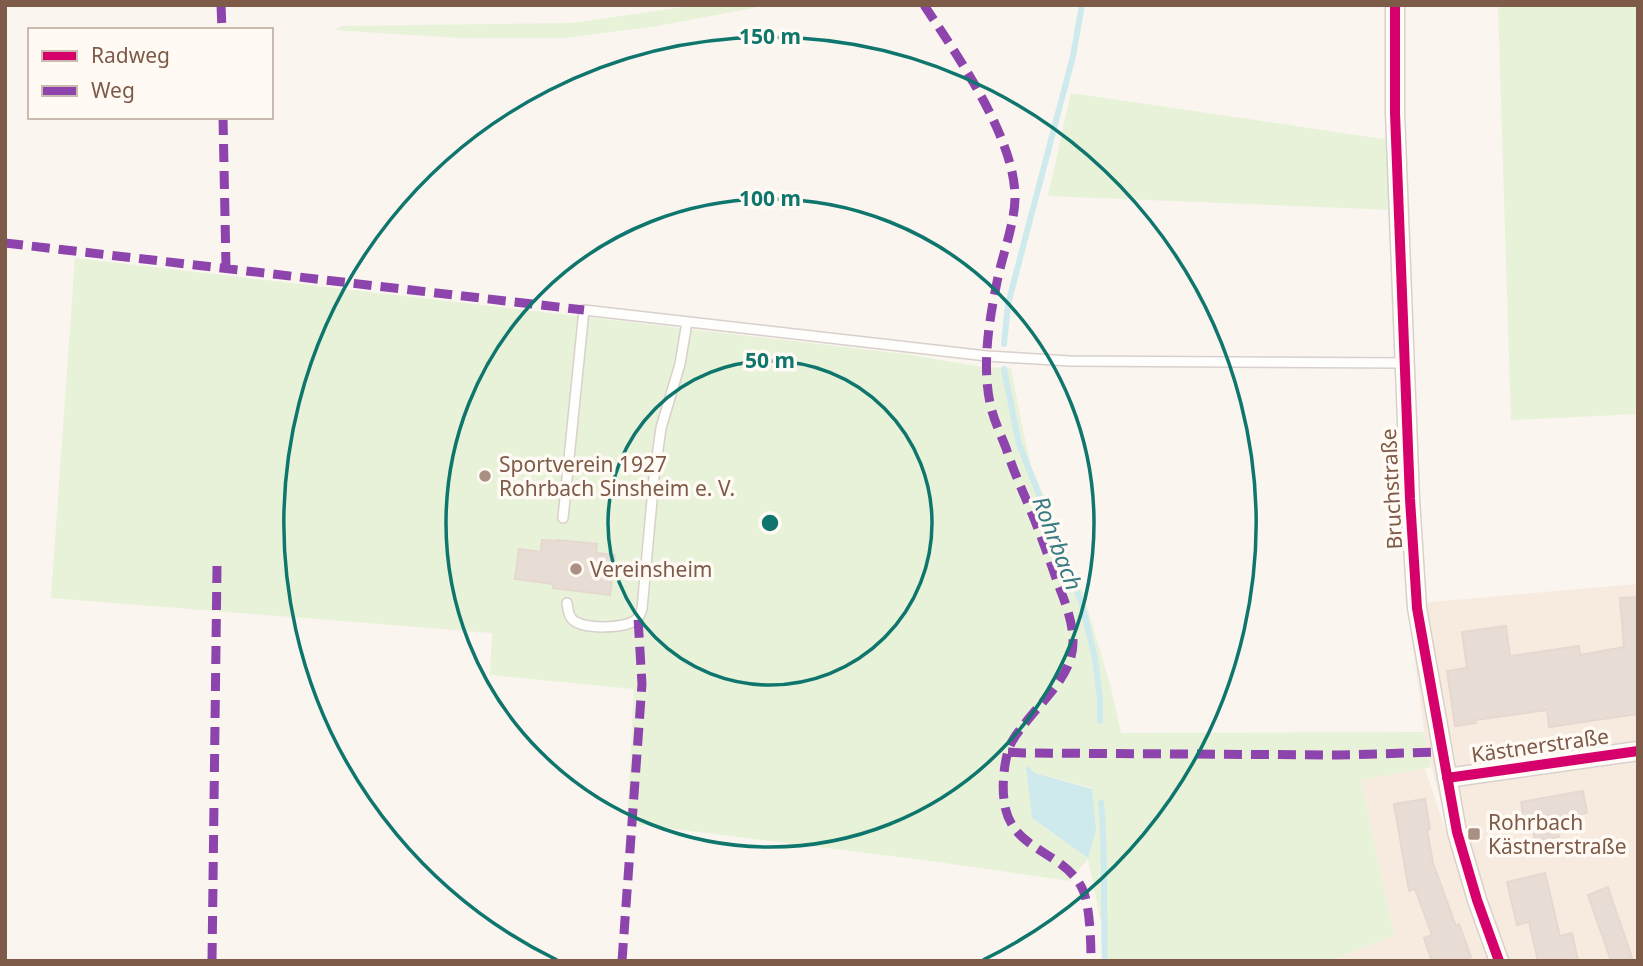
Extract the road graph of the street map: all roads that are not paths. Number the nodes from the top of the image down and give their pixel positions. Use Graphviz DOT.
graph roads {
  1 [pos="1395,5"];
  2 [pos="687,322"];
  3 [pos="1405,363"];
  4 [pos="563,518"];
  5 [pos="568,603"];
  6 [pos="1638,751"];
  7 [pos="1447,778"];
  8 [pos="1499,961"];
  1 -- 3 [label="street, Bruchstraße"];
  2 -- 3 [label="lane"];
  2 -- 4 [label="lane"];
  2 -- 5 [label="lane"];
  3 -- 7 [label="street, Bruchstraße"];
  6 -- 7 [label="street, Kästnerstraße"];
  7 -- 8 [label="street, Bruchstraße"];
}
